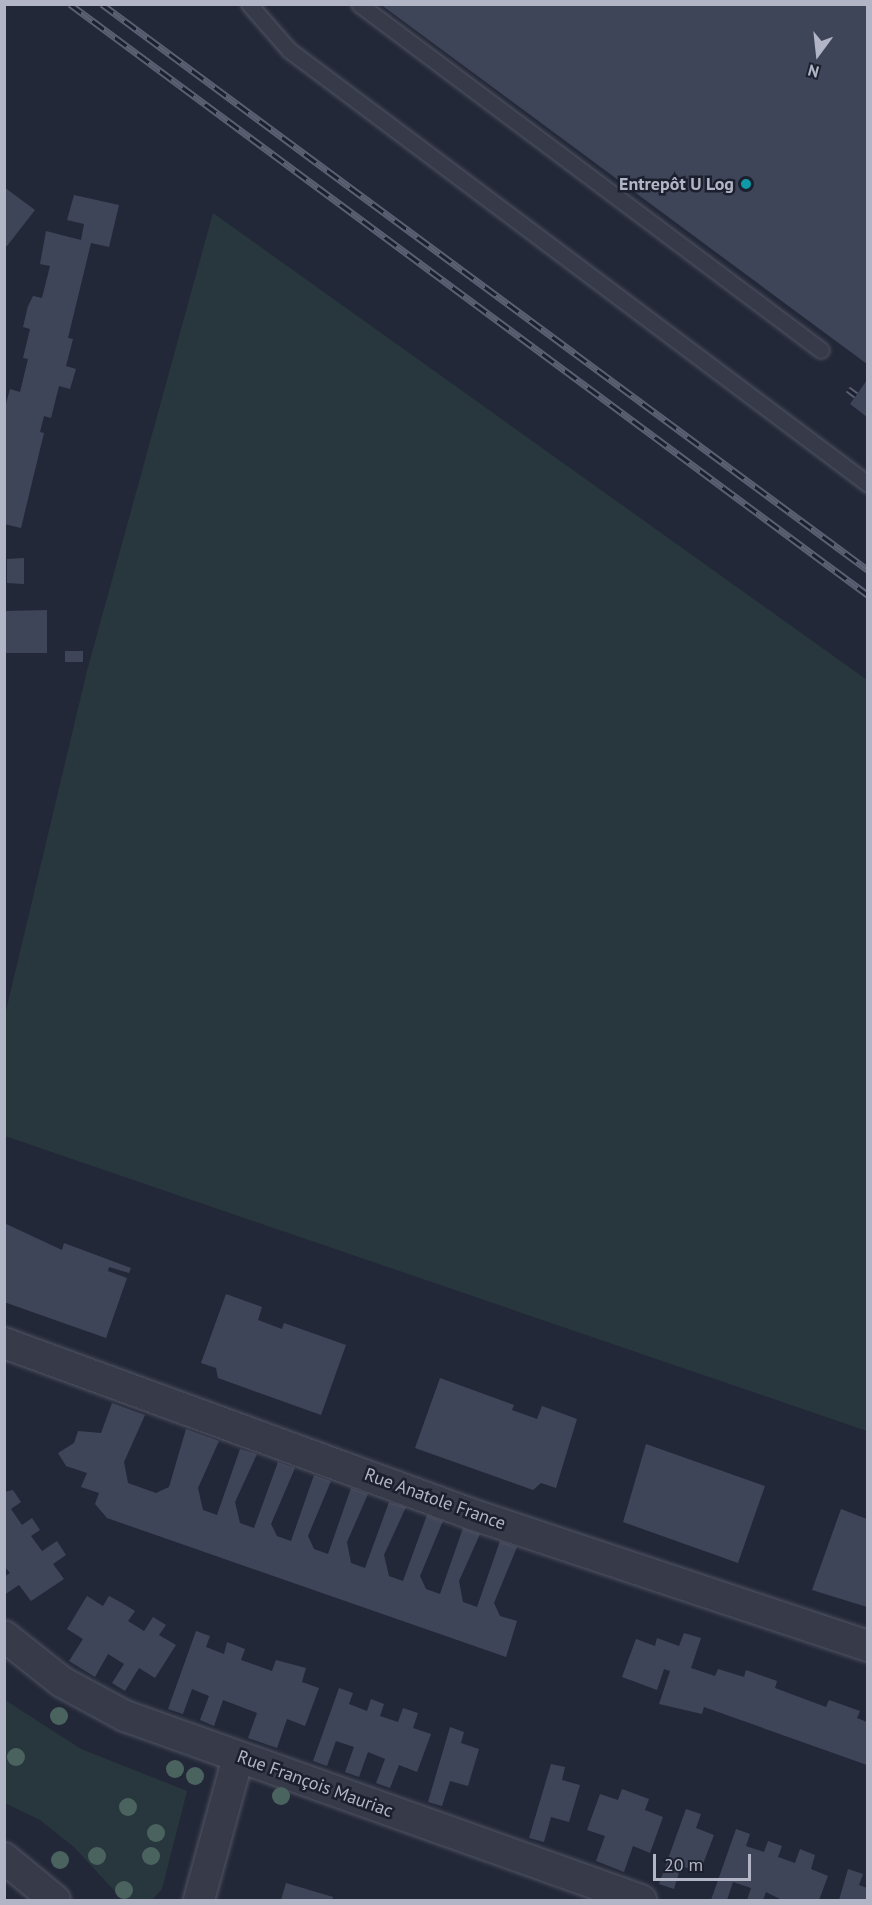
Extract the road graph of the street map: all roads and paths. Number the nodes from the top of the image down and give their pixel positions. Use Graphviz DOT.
graph roads {
  1 [pos="249,4"];
  2 [pos="359,4"];
  3 [pos="821,350"];
  4 [pos="867,484"];
  5 [pos="4,1343"];
  6 [pos="4,1636"];
  7 [pos="867,1646"];
  8 [pos="238,1756"];
  9 [pos="4,1858"];
  10 [pos="55,1900"];
  11 [pos="199,1900"];
  12 [pos="641,1900"];
  1 -- 4 [label="lane"];
  2 -- 3 [label="lane"];
  5 -- 7 [label="street, Rue Anatole France"];
  6 -- 8 [label="street, Rue François Mauriac"];
  8 -- 11 [label="street"];
  8 -- 12 [label="street, Rue François Mauriac"];
  9 -- 10 [label="street"];
}
